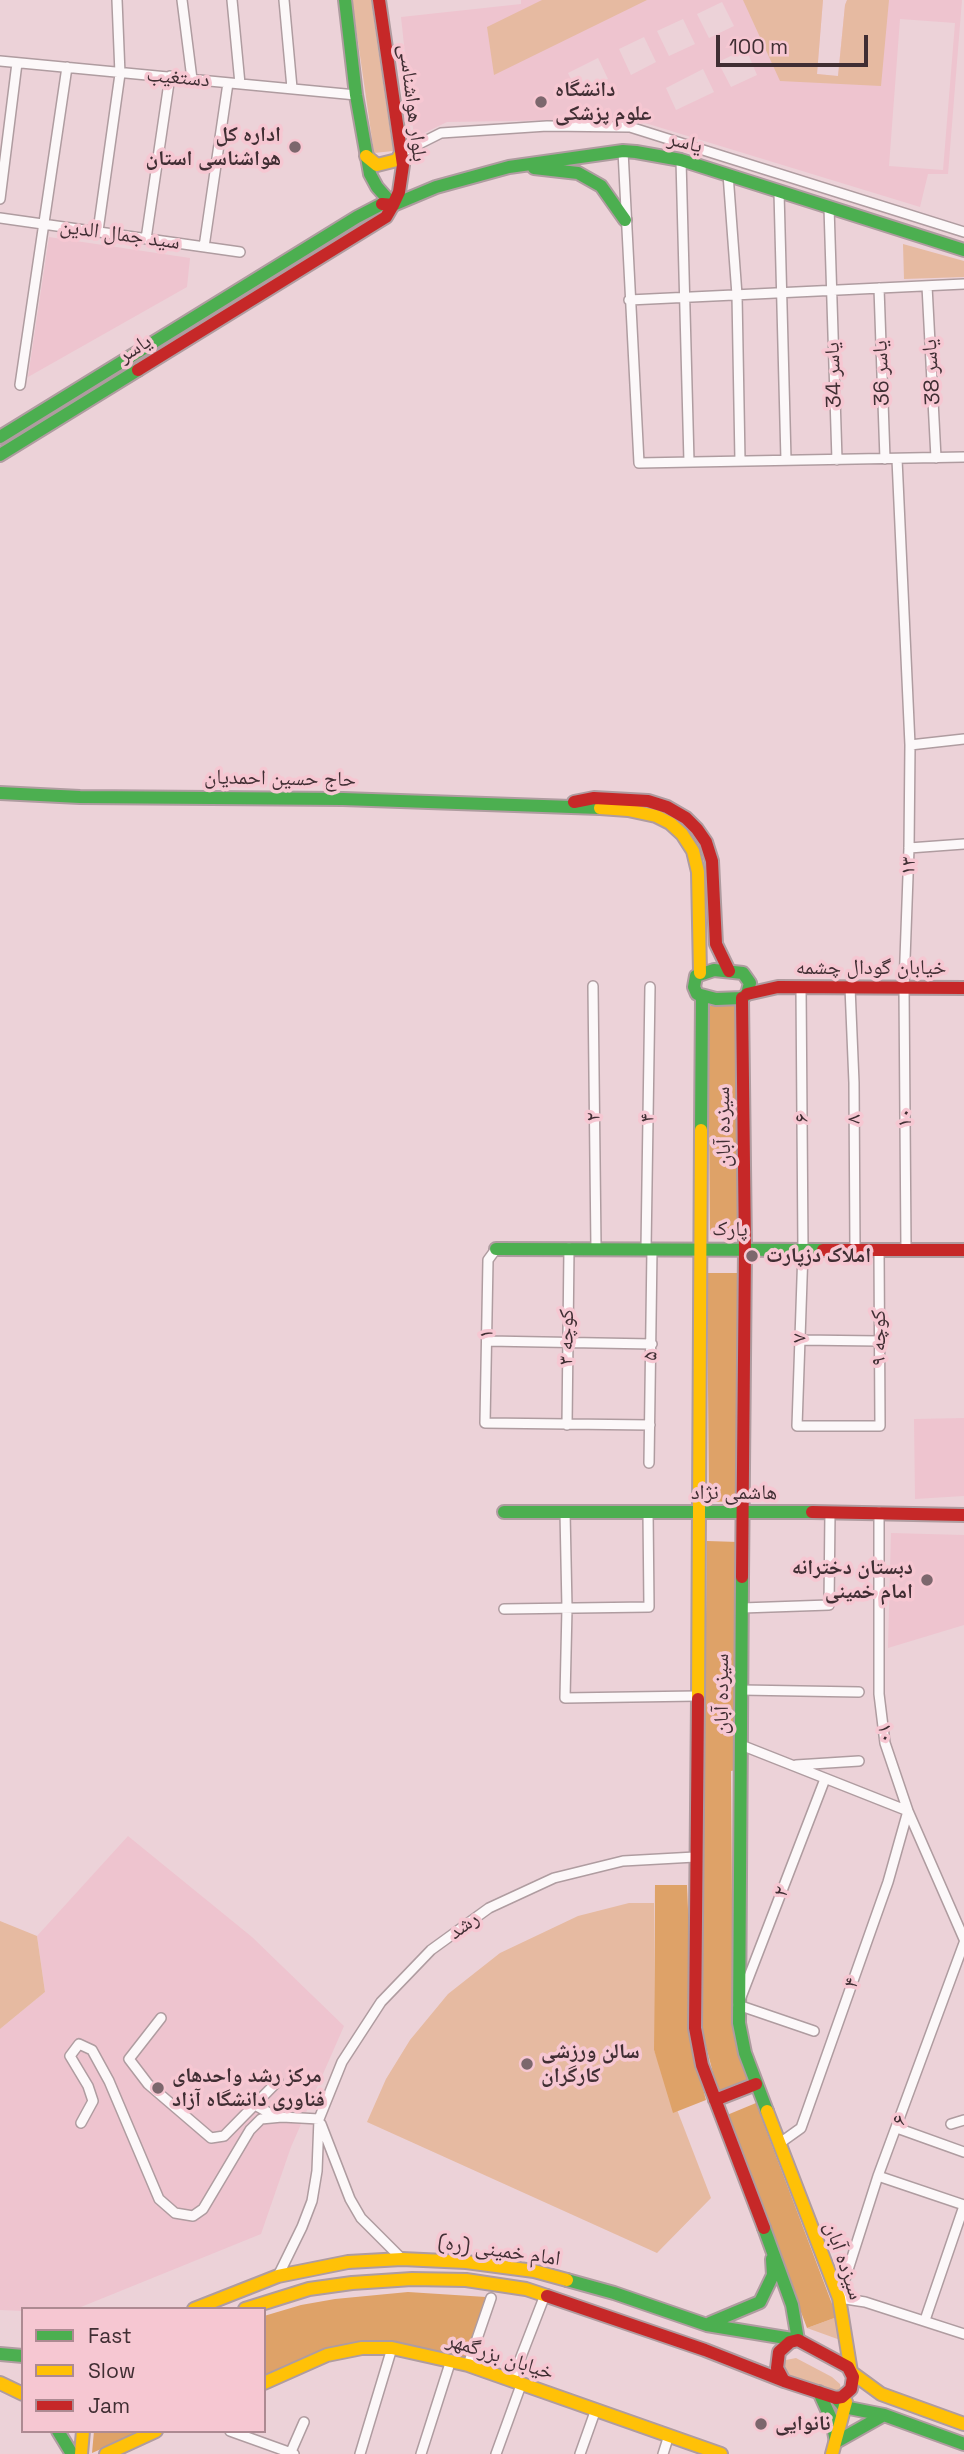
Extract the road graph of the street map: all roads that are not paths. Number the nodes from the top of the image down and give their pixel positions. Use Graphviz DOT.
graph roads {
  1 [pos="117,0"];
  2 [pos="182,0"];
  3 [pos="232,0"];
  4 [pos="284,0"];
  5 [pos="345,0"];
  6 [pos="379,0"];
  7 [pos="0,61"];
  8 [pos="17,63"];
  9 [pos="67,67"];
  10 [pos="120,74"];
  11 [pos="170,76"];
  12 [pos="192,79"];
  13 [pos="228,83"];
  14 [pos="240,84"];
  15 [pos="292,88"];
  16 [pos="356,95"];
  17 [pos="623,151"];
  18 [pos="401,153"];
  19 [pos="366,155"];
  20 [pos="681,160"];
  21 [pos="509,167"];
  22 [pos="728,174"];
  23 [pos="779,192"];
  24 [pos="0,199"];
  25 [pos="393,205"];
  26 [pos="829,207"];
  27 [pos="0,218"];
  28 [pos="625,220"];
  29 [pos="44,224"];
  30 [pos="99,231"];
  31 [pos="964,232"];
  32 [pos="146,239"];
  33 [pos="204,247"];
  34 [pos="964,250"];
  35 [pos="240,252"];
  36 [pos="964,284"];
  37 [pos="927,286"];
  38 [pos="879,288"];
  39 [pos="832,290"];
  40 [pos="782,293"];
  41 [pos="737,295"];
  42 [pos="683,297"];
  43 [pos="629,300"];
  44 [pos="20,385"];
  45 [pos="54,404"];
  46 [pos="62,417"];
  47 [pos="0,437"];
  48 [pos="0,455"];
  49 [pos="964,457"];
  50 [pos="936,458"];
  51 [pos="885,459"];
  52 [pos="897,459"];
  53 [pos="786,460"];
  54 [pos="837,460"];
  55 [pos="740,461"];
  56 [pos="689,462"];
  57 [pos="964,738"];
  58 [pos="910,745"];
  59 [pos="0,793"];
  60 [pos="560,805"];
  61 [pos="964,844"];
  62 [pos="909,848"];
  63 [pos="729,971"];
  64 [pos="700,973"];
  65 [pos="747,977"];
  66 [pos="593,986"];
  67 [pos="650,986"];
  68 [pos="778,987"];
  69 [pos="801,987"];
  70 [pos="850,987"];
  71 [pos="904,987"];
  72 [pos="964,988"];
  73 [pos="744,996"];
  74 [pos="702,998"];
  75 [pos="569,1248"];
  76 [pos="596,1248"];
  77 [pos="496,1249"];
  78 [pos="649,1249"];
  79 [pos="701,1249"];
  80 [pos="745,1249"];
  81 [pos="906,1249"];
  82 [pos="803,1250"];
  83 [pos="855,1250"];
  84 [pos="879,1250"];
  85 [pos="964,1250"];
  86 [pos="800,1340"];
  87 [pos="488,1341"];
  88 [pos="880,1341"];
  89 [pos="566,1342"];
  90 [pos="652,1344"];
  91 [pos="567,1425"];
  92 [pos="650,1425"];
  93 [pos="880,1426"];
  94 [pos="649,1463"];
  95 [pos="503,1512"];
  96 [pos="565,1512"];
  97 [pos="648,1512"];
  98 [pos="700,1512"];
  99 [pos="743,1512"];
  100 [pos="830,1512"];
  101 [pos="879,1512"];
  102 [pos="964,1515"];
  103 [pos="567,1608"];
  104 [pos="742,1608"];
  105 [pos="504,1609"];
  106 [pos="741,1690"];
  107 [pos="859,1692"];
  108 [pos="696,1696"];
  109 [pos="741,1745"];
  110 [pos="859,1761"];
  111 [pos="790,1765"];
  112 [pos="825,1779"];
  113 [pos="908,1811"];
  114 [pos="695,1857"];
  115 [pos="964,1941"];
  116 [pos="738,2005"];
  117 [pos="161,2018"];
  118 [pos="814,2031"];
  119 [pos="278,2081"];
  120 [pos="756,2084"];
  121 [pos="715,2100"];
  122 [pos="254,2105"];
  123 [pos="282,2117"];
  124 [pos="319,2119"];
  125 [pos="964,2120"];
  126 [pos="81,2123"];
  127 [pos="951,2124"];
  128 [pos="897,2128"];
  129 [pos="780,2143"];
  130 [pos="964,2152"];
  131 [pos="878,2176"];
  132 [pos="964,2206"];
  133 [pos="772,2248"];
  134 [pos="402,2259"];
  135 [pos="278,2276"];
  136 [pos="545,2295"];
  137 [pos="491,2298"];
  138 [pos="839,2298"];
  139 [pos="199,2307"];
  140 [pos="252,2307"];
  141 [pos="925,2320"];
  142 [pos="707,2325"];
  143 [pos="964,2334"];
  144 [pos="798,2340"];
  145 [pos="392,2348"];
  146 [pos="0,2354"];
  147 [pos="21,2356"];
  148 [pos="451,2360"];
  149 [pos="468,2365"];
  150 [pos="851,2372"];
  151 [pos="784,2381"];
  152 [pos="266,2382"];
  153 [pos="517,2382"];
  154 [pos="0,2383"];
  155 [pos="819,2392"];
  156 [pos="21,2393"];
  157 [pos="840,2402"];
  158 [pos="596,2409"];
  159 [pos="884,2415"];
  160 [pos="304,2422"];
  161 [pos="964,2424"];
  162 [pos="59,2433"];
  163 [pos="83,2433"];
  164 [pos="152,2433"];
  165 [pos="235,2433"];
  166 [pos="669,2435"];
  167 [pos="964,2444"];
  168 [pos="834,2448"];
  169 [pos="72,2454"];
  170 [pos="81,2454"];
  171 [pos="106,2454"];
  172 [pos="292,2454"];
  173 [pos="360,2454"];
  174 [pos="421,2454"];
  175 [pos="496,2454"];
  176 [pos="580,2454"];
  177 [pos="663,2454"];
  178 [pos="721,2454"];
  1 -- 10 [label="street"];
  2 -- 12 [label="street"];
  3 -- 14 [label="street"];
  4 -- 15 [label="street"];
  5 -- 16 [label="main road"];
  6 -- 18 [label="main road, بلوار هواشناسی"];
  7 -- 8 [label="street, دستغیب"];
  8 -- 9 [label="street, دستغیب"];
  8 -- 24 [label="street"];
  9 -- 10 [label="street, دستغیب"];
  9 -- 29 [label="street"];
  10 -- 11 [label="street, دستغیب"];
  10 -- 30 [label="street"];
  11 -- 12 [label="street, دستغیب"];
  11 -- 32 [label="street"];
  12 -- 13 [label="street, دستغیب"];
  13 -- 14 [label="street, دستغیب"];
  13 -- 33 [label="street"];
  14 -- 15 [label="street, دستغیب"];
  15 -- 16 [label="street, دستغیب"];
  16 -- 19 [label="main road"];
  17 -- 20 [label="main road, یاسر"];
  17 -- 21 [label="main road, یاسر"];
  17 -- 28 [label="street"];
  18 -- 19 [label="main road"];
  18 -- 25 [label="main road, بلوار هواشناسی"];
  18 -- 31 [label="street"];
  19 -- 25 [label="main road"];
  20 -- 22 [label="main road, یاسر"];
  20 -- 42 [label="street"];
  21 -- 25 [label="main road, یاسر"];
  21 -- 28 [label="main road"];
  22 -- 23 [label="main road, یاسر"];
  22 -- 41 [label="street"];
  23 -- 26 [label="main road, یاسر"];
  23 -- 40 [label="street"];
  25 -- 45 [label="main road, یاسر"];
  25 -- 46 [label="main road, یاسر"];
  26 -- 34 [label="main road, یاسر"];
  26 -- 39 [label="street, یاسر 34"];
  27 -- 29 [label="street, سید جمال الدین"];
  28 -- 43 [label="street"];
  29 -- 30 [label="street, سید جمال الدین"];
  29 -- 44 [label="street"];
  30 -- 32 [label="street, سید جمال الدین"];
  32 -- 33 [label="street, سید جمال الدین"];
  33 -- 35 [label="street, سید جمال الدین"];
  36 -- 37 [label="street"];
  37 -- 38 [label="street"];
  37 -- 50 [label="street, یاسر 38"];
  38 -- 39 [label="street"];
  38 -- 51 [label="street, یاسر 36"];
  39 -- 40 [label="street"];
  39 -- 54 [label="street, یاسر 34"];
  40 -- 41 [label="street"];
  40 -- 53 [label="street"];
  41 -- 42 [label="street"];
  41 -- 55 [label="street"];
  42 -- 43 [label="street"];
  42 -- 56 [label="street"];
  43 -- 56 [label="street"];
  45 -- 46 [label="main road"];
  45 -- 47 [label="main road, یاسر"];
  46 -- 48 [label="main road, یاسر"];
  49 -- 50 [label="street"];
  50 -- 52 [label="street"];
  51 -- 52 [label="street"];
  51 -- 54 [label="street"];
  52 -- 58 [label="street, ۱۳"];
  53 -- 54 [label="street"];
  53 -- 55 [label="street"];
  55 -- 56 [label="street"];
  57 -- 58 [label="street"];
  58 -- 62 [label="street, ۱۳"];
  59 -- 60 [label="main road, حاج حسین احمدیان"];
  60 -- 63 [label="main road, حاج حسین احمدیان"];
  60 -- 64 [label="main road, حاج حسین احمدیان"];
  61 -- 62 [label="street"];
  62 -- 71 [label="street, ۱۳"];
  63 -- 64 [label="main road"];
  63 -- 65 [label="main road"];
  64 -- 74 [label="main road, سیزده آبان"];
  65 -- 68 [label="main road"];
  65 -- 73 [label="main road, سیزده آبان"];
  66 -- 76 [label="street, ۲"];
  67 -- 78 [label="street, ۴"];
  68 -- 69 [label="main road, خیابان گودال چشمه"];
  68 -- 73 [label="main road"];
  69 -- 70 [label="main road, خیابان گودال چشمه"];
  69 -- 82 [label="street, ۶"];
  70 -- 71 [label="main road, خیابان گودال چشمه"];
  70 -- 83 [label="street, ۸"];
  71 -- 72 [label="main road, خیابان گودال چشمه"];
  71 -- 81 [label="street, ۱۰"];
  73 -- 74 [label="main road"];
  73 -- 80 [label="main road, سیزده آبان"];
  74 -- 79 [label="main road, سیزده آبان"];
  75 -- 76 [label="main road, پارک"];
  75 -- 77 [label="main road, پارک"];
  75 -- 89 [label="street, کوچه ۳"];
  76 -- 78 [label="main road, پارک"];
  77 -- 87 [label="street, ۱"];
  78 -- 79 [label="main road, پارک"];
  78 -- 90 [label="street, ۵"];
  79 -- 80 [label="main road, پارک"];
  79 -- 98 [label="main road, سیزده آبان"];
  80 -- 82 [label="main road, پارک"];
  80 -- 99 [label="main road, سیزده آبان"];
  81 -- 84 [label="main road, پارک"];
  81 -- 85 [label="main road, پارک"];
  82 -- 83 [label="main road, پارک"];
  82 -- 86 [label="street, ۷"];
  83 -- 84 [label="main road, پارک"];
  84 -- 88 [label="street, کوچه ۹"];
  86 -- 88 [label="street"];
  86 -- 93 [label="street, ۷"];
  87 -- 89 [label="street"];
  87 -- 91 [label="street, ۱"];
  88 -- 93 [label="street, کوچه ۹"];
  89 -- 90 [label="street"];
  89 -- 91 [label="street, کوچه ۳"];
  90 -- 92 [label="street, ۵"];
  91 -- 92 [label="street"];
  92 -- 94 [label="street, ۵"];
  95 -- 96 [label="main road, هاشمی نژاد"];
  96 -- 97 [label="main road, هاشمی نژاد"];
  96 -- 103 [label="street"];
  97 -- 98 [label="main road, هاشمی نژاد"];
  97 -- 103 [label="street"];
  98 -- 99 [label="main road, هاشمی نژاد"];
  98 -- 108 [label="main road, سیزده آبان"];
  99 -- 100 [label="main road, هاشمی نژاد"];
  99 -- 104 [label="main road, سیزده آبان"];
  100 -- 101 [label="main road, هاشمی نژاد"];
  100 -- 104 [label="street"];
  101 -- 102 [label="main road, هاشمی نژاد"];
  101 -- 113 [label="street, ۱۰"];
  103 -- 105 [label="street"];
  103 -- 108 [label="street"];
  104 -- 106 [label="main road, سیزده آبان"];
  106 -- 107 [label="street"];
  106 -- 109 [label="main road, سیزده آبان"];
  108 -- 114 [label="main road, سیزده آبان"];
  109 -- 111 [label="street"];
  109 -- 116 [label="main road, سیزده آبان"];
  110 -- 111 [label="street"];
  111 -- 112 [label="street"];
  112 -- 113 [label="street"];
  112 -- 116 [label="street, ۲"];
  113 -- 115 [label="street, ۱۰"];
  113 -- 129 [label="street, ۴"];
  114 -- 121 [label="main road, سیزده آبان"];
  114 -- 124 [label="street, رشد"];
  115 -- 128 [label="street, ۶"];
  116 -- 118 [label="street"];
  116 -- 120 [label="main road, سیزده آبان"];
  117 -- 122 [label="street"];
  119 -- 122 [label="street"];
  120 -- 121 [label="main road"];
  120 -- 129 [label="main road, سیزده آبان"];
  121 -- 133 [label="main road, سیزده آبان"];
  122 -- 123 [label="street"];
  123 -- 124 [label="street"];
  123 -- 126 [label="street"];
  124 -- 134 [label="street"];
  124 -- 135 [label="street, رشد"];
  125 -- 127 [label="street"];
  128 -- 130 [label="street"];
  128 -- 131 [label="street, ۶"];
  129 -- 138 [label="main road, سیزده آبان"];
  131 -- 132 [label="street"];
  131 -- 138 [label="street, ۶"];
  132 -- 141 [label="street"];
  133 -- 142 [label="main road"];
  133 -- 144 [label="main road, سیزده آبان"];
  134 -- 135 [label="main road, امام خمینی (ره)"];
  134 -- 142 [label="main road, امام خمینی (ره)"];
  135 -- 139 [label="main road, امام خمینی (ره)"];
  136 -- 140 [label="main road, امام خمینی (ره)"];
  136 -- 151 [label="main road, امام خمینی (ره)"];
  136 -- 153 [label="street"];
  137 -- 149 [label="street"];
  138 -- 141 [label="street"];
  138 -- 150 [label="main road, سیزده آبان"];
  141 -- 143 [label="street"];
  142 -- 144 [label="main road, امام خمینی (ره)"];
  144 -- 150 [label="main road, امام خمینی (ره)"];
  144 -- 151 [label="main road"];
  145 -- 148 [label="main road, خیابان بزرگمهر"];
  145 -- 152 [label="main road, خیابان بزرگمهر"];
  145 -- 173 [label="street"];
  146 -- 147 [label="main road"];
  148 -- 149 [label="main road, خیابان بزرگمهر"];
  148 -- 174 [label="street"];
  149 -- 153 [label="main road, خیابان بزرگمهر"];
  150 -- 157 [label="main road, سیزده آبان"];
  150 -- 161 [label="main road"];
  151 -- 155 [label="main road, امام خمینی (ره)"];
  153 -- 158 [label="main road, خیابان بزرگمهر"];
  153 -- 175 [label="street"];
  154 -- 156 [label="main road"];
  155 -- 157 [label="main road, امام خمینی (ره)"];
  155 -- 168 [label="main road"];
  157 -- 159 [label="main road"];
  157 -- 168 [label="main road"];
  158 -- 166 [label="main road, خیابان بزرگمهر"];
  158 -- 176 [label="street"];
  159 -- 167 [label="main road"];
  159 -- 168 [label="main road"];
  160 -- 172 [label="street"];
  162 -- 169 [label="main road"];
  163 -- 170 [label="main road"];
  164 -- 171 [label="main road"];
  165 -- 172 [label="street"];
  166 -- 177 [label="street"];
  166 -- 178 [label="main road, خیابان بزرگمهر"];
}
